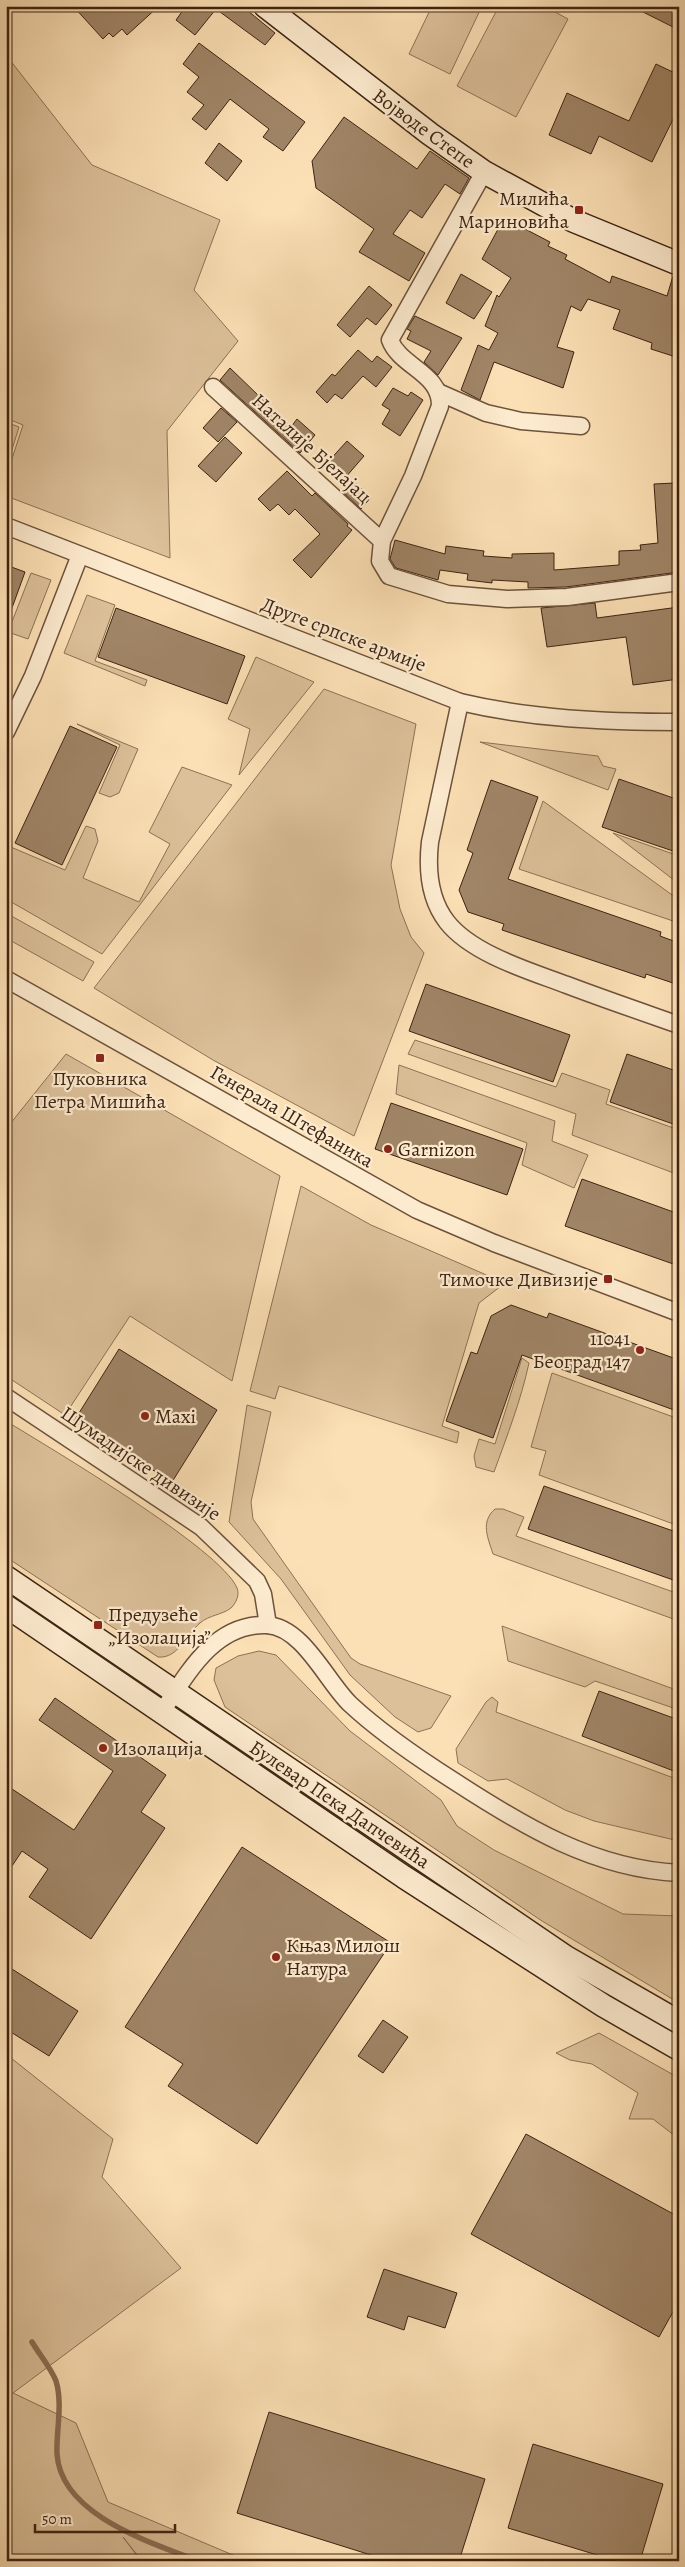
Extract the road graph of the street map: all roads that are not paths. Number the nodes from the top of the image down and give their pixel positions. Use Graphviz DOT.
graph roads {
  1 [pos="265,6"];
  2 [pos="484,172"];
  3 [pos="679,264"];
  4 [pos="213,388"];
  5 [pos="438,392"];
  6 [pos="581,426"];
  7 [pos="6,526"];
  8 [pos="382,541"];
  9 [pos="80,555"];
  10 [pos="679,582"];
  11 [pos="460,702"];
  12 [pos="679,722"];
  13 [pos="6,732"];
  14 [pos="6,979"];
  15 [pos="679,1025"];
  16 [pos="679,1313"];
  17 [pos="6,1397"];
  18 [pos="6,1576"];
  19 [pos="6,1606"];
  20 [pos="268,1625"];
  21 [pos="175,1692"];
  22 [pos="162,1712"];
  23 [pos="679,1873"];
  24 [pos="679,2022"];
  25 [pos="679,2049"];
  1 -- 2 [label="street, Војводе Степе"];
  2 -- 3 [label="street, Војводе Степе"];
  2 -- 5 [label="street"];
  4 -- 8 [label="street, Наталије Бјелајац"];
  5 -- 6 [label="street"];
  5 -- 8 [label="street"];
  7 -- 9 [label="street, Друге српске армије"];
  8 -- 10 [label="street"];
  9 -- 11 [label="street, Друге српске армије"];
  9 -- 13 [label="street"];
  11 -- 12 [label="street, Друге српске армије"];
  11 -- 15 [label="street"];
  14 -- 16 [label="street, Генерала Штефаника"];
  17 -- 20 [label="street, Шумадијске дивизије"];
  18 -- 21 [label="street, Булевар Пека Дапчевића"];
  19 -- 22 [label="street, Булевар Пека Дапчевића"];
  20 -- 21 [label="street"];
  20 -- 23 [label="street"];
  21 -- 22 [label="street"];
  21 -- 24 [label="street, Булевар Пека Дапчевића"];
  22 -- 25 [label="street, Булевар Пека Дапчевића"];
}
